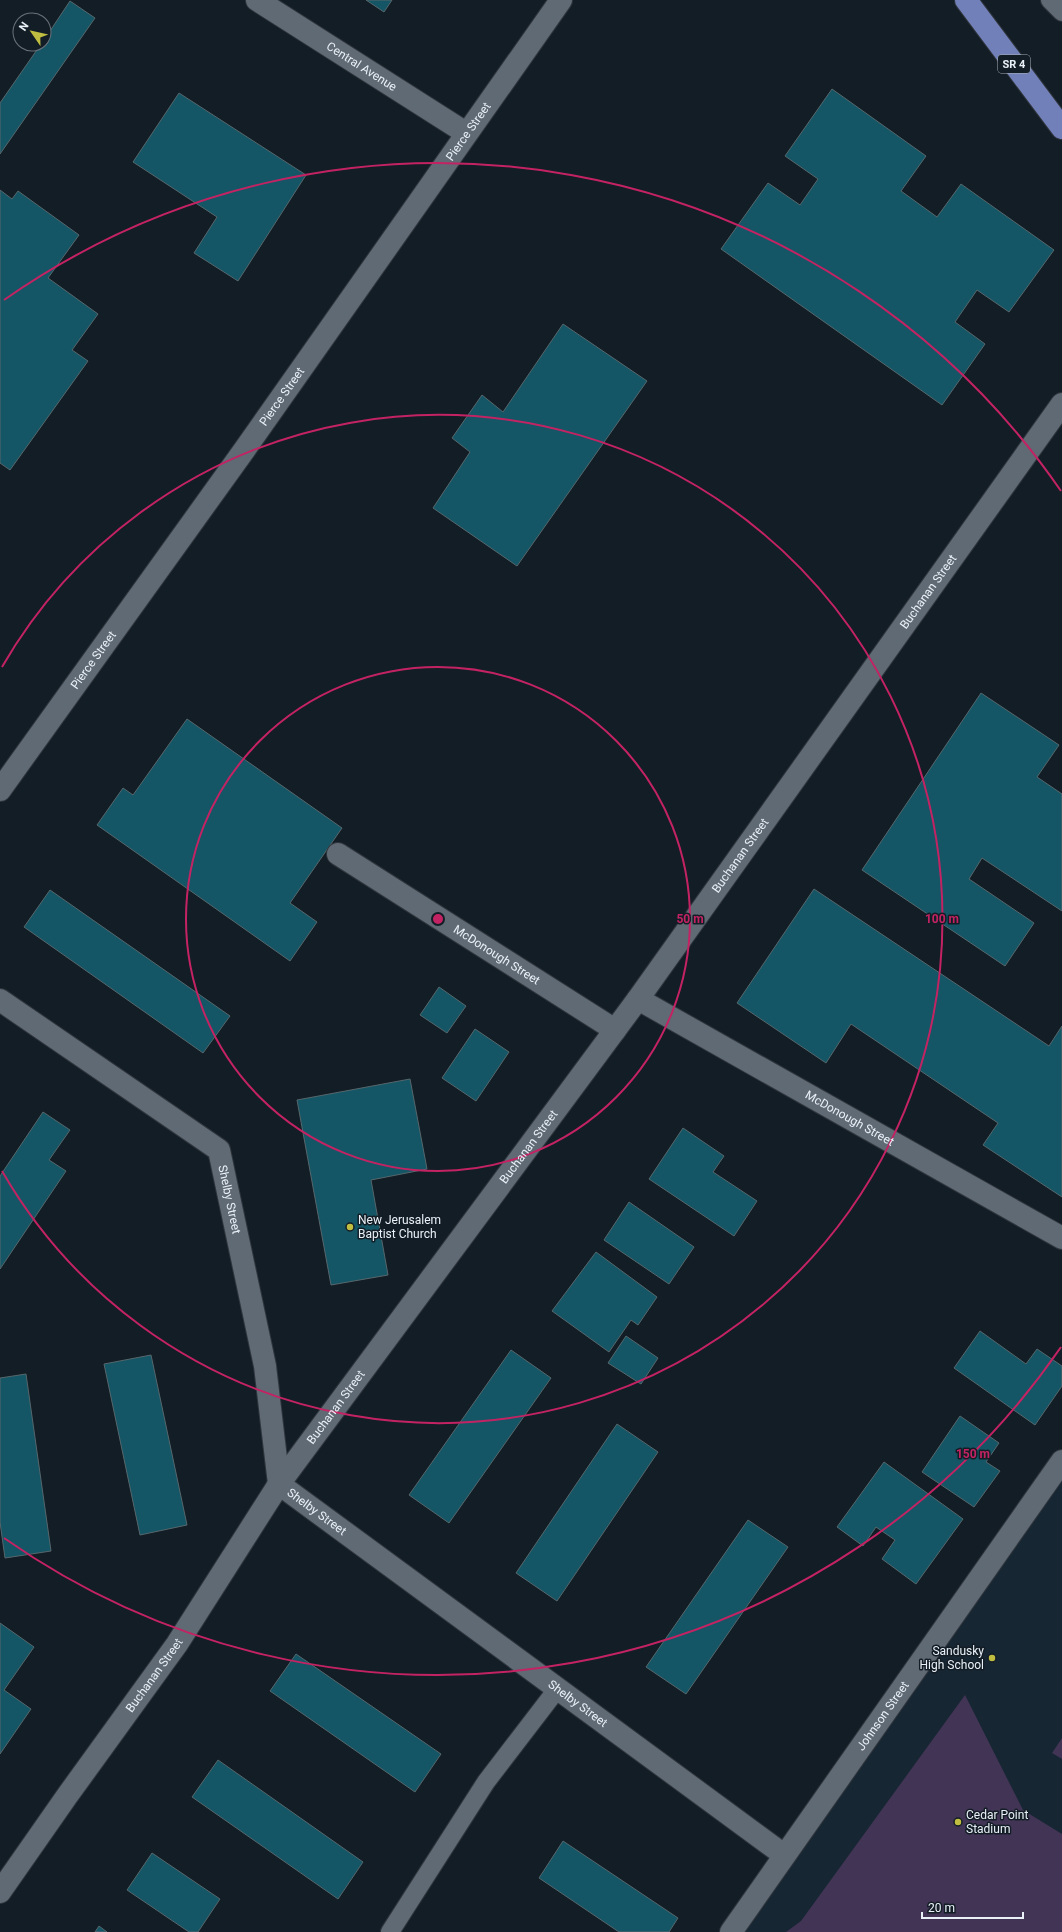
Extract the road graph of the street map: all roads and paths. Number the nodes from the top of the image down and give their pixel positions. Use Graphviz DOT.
graph roads {
  1 [pos="258,0"];
  2 [pos="560,0"];
  3 [pos="966,0"];
  4 [pos="1050,0"];
  5 [pos="1062,12"];
  6 [pos="1062,128"];
  7 [pos="466,133"];
  8 [pos="1062,404"];
  9 [pos="0,790"];
  10 [pos="338,854"];
  11 [pos="638,999"];
  12 [pos="0,1000"];
  13 [pos="615,1030"];
  14 [pos="1062,1238"];
  15 [pos="1062,1462"];
  16 [pos="279,1484"];
  17 [pos="558,1688"];
  18 [pos="784,1855"];
  19 [pos="0,1892"];
  20 [pos="390,1932"];
  21 [pos="731,1932"];
  1 -- 7 [label="street, Central Avenue"];
  2 -- 7 [label="street, Pierce Street"];
  3 -- 6 [label="main road, SR 4"];
  4 -- 5 [label="lane"];
  7 -- 9 [label="street, Pierce Street"];
  8 -- 11 [label="street, Buchanan Street"];
  10 -- 13 [label="street, McDonough Street"];
  11 -- 13 [label="street, Buchanan Street"];
  11 -- 14 [label="street, McDonough Street"];
  12 -- 16 [label="street, Shelby Street"];
  13 -- 16 [label="street, Buchanan Street"];
  15 -- 18 [label="street, Johnson Street"];
  16 -- 17 [label="street, Shelby Street"];
  16 -- 19 [label="street, Buchanan Street"];
  17 -- 18 [label="street, Shelby Street"];
  17 -- 20 [label="lane"];
  18 -- 21 [label="street, Johnson Street"];
}
